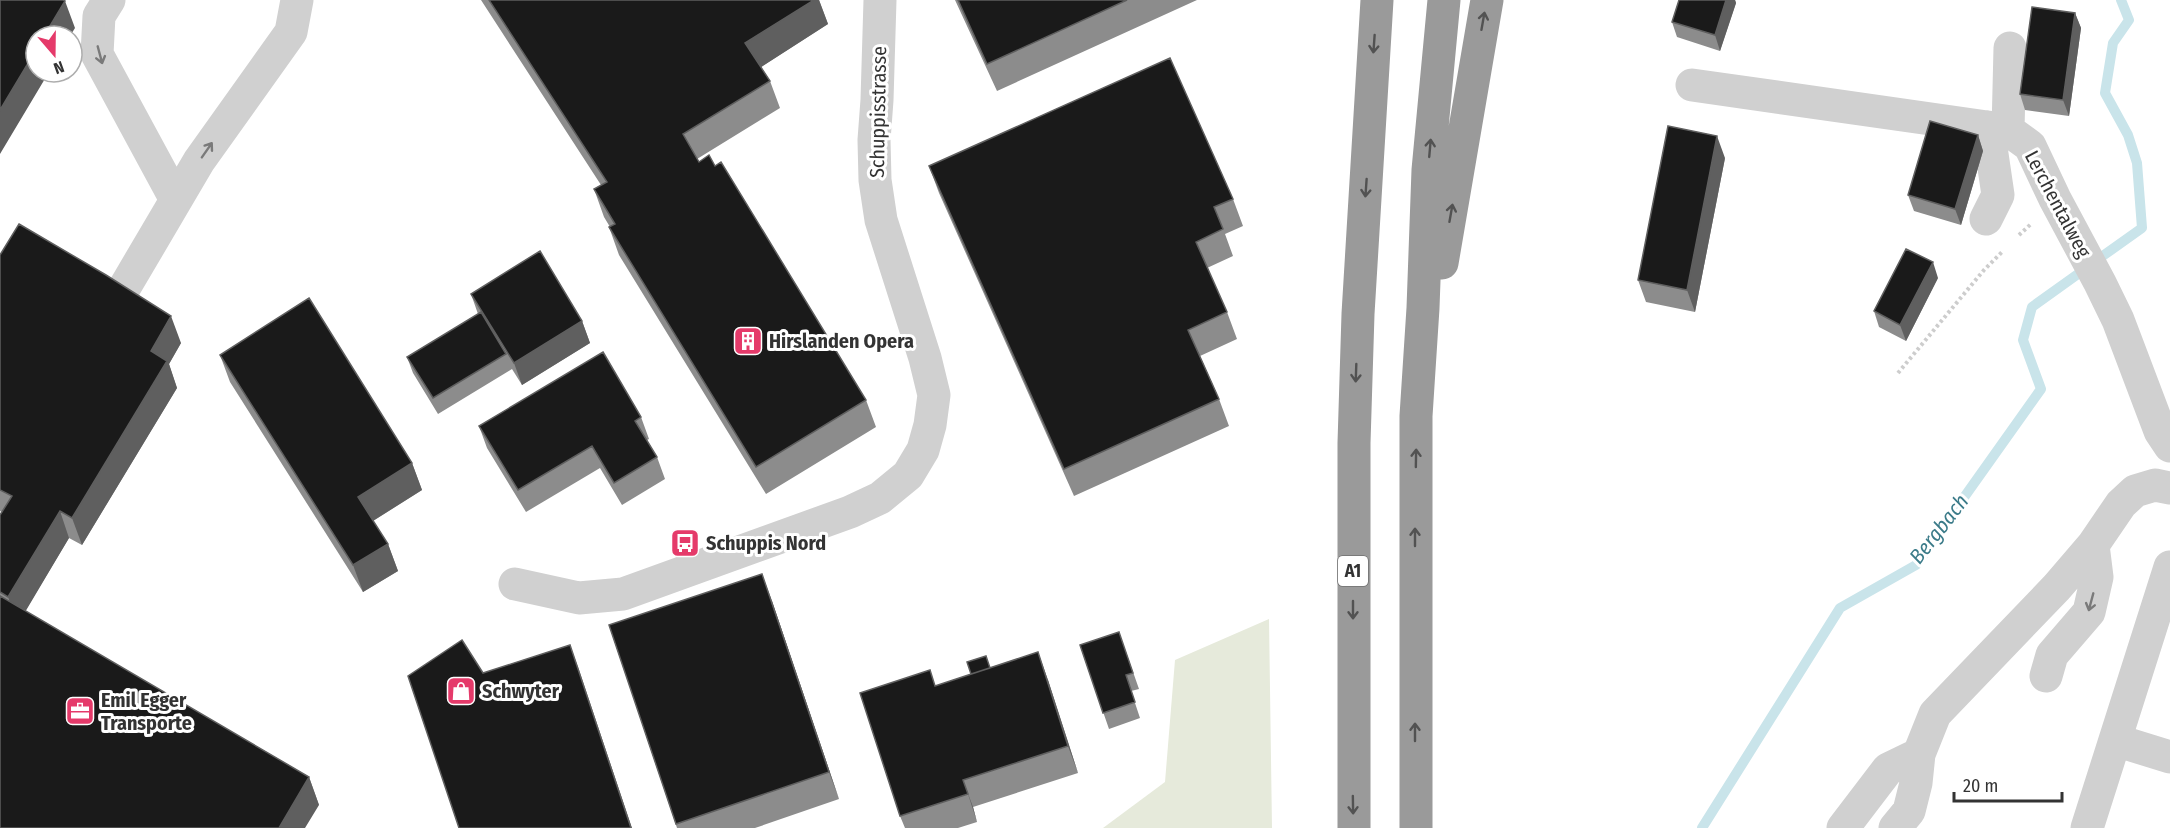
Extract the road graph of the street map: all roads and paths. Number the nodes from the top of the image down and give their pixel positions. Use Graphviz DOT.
graph roads {
  1 [pos="109,0"];
  2 [pos="297,0"];
  3 [pos="880,0"];
  4 [pos="1377,0"];
  5 [pos="1444,0"];
  6 [pos="1487,0"];
  7 [pos="2010,48"];
  8 [pos="1692,85"];
  9 [pos="1998,128"];
  10 [pos="176,200"];
  11 [pos="2055,200"];
  12 [pos="1986,219"];
  13 [pos="2016,239"];
  14 [pos="2008,246"];
  15 [pos="116,302"];
  16 [pos="1898,373"];
  17 [pos="1416,416"];
  18 [pos="2170,446"];
  19 [pos="2170,488"];
  20 [pos="2093,545"];
  21 [pos="2170,567"];
  22 [pos="515,584"];
  23 [pos="2164,609"];
  24 [pos="2046,676"];
  25 [pos="2115,740"];
  26 [pos="1919,753"];
  27 [pos="2170,757"];
  28 [pos="2092,827"];
  29 [pos="1354,828"];
  30 [pos="1416,828"];
  31 [pos="1843,828"];
  32 [pos="1895,828"];
  1 -- 10 [label="street, one-way"];
  10 -- 2 [label="street, one-way"];
  3 -- 22 [label="street, Schuppisstrasse"];
  4 -- 29 [label="highway, A1, one-way"];
  17 -- 5 [label="highway, one-way"];
  17 -- 6 [label="highway, one-way"];
  7 -- 9 [label="street"];
  8 -- 9 [label="street"];
  9 -- 11 [label="street, Lerchentalweg"];
  9 -- 12 [label="street"];
  10 -- 15 [label="street"];
  11 -- 13 [label="path"];
  11 -- 18 [label="street, Lerchentalweg"];
  14 -- 16 [label="path"];
  30 -- 17 [label="highway, one-way"];
  19 -- 20 [label="street"];
  20 -- 24 [label="street, one-way"];
  20 -- 26 [label="street"];
  21 -- 23 [label="street"];
  23 -- 25 [label="street"];
  25 -- 27 [label="street"];
  25 -- 28 [label="street"];
  26 -- 31 [label="street"];
  26 -- 32 [label="street"];
}
